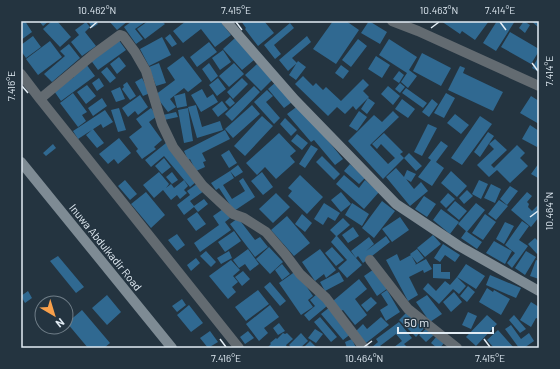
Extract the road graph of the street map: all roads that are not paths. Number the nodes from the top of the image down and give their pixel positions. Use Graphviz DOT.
graph roads {
  1 [pos="226,21"];
  2 [pos="392,21"];
  3 [pos="21,74"];
  4 [pos="539,86"];
  5 [pos="40,99"];
  6 [pos="21,162"];
  7 [pos="370,260"];
  8 [pos="539,291"];
  9 [pos="172,348"];
  10 [pos="239,348"];
  11 [pos="364,348"];
  12 [pos="457,348"];
  1 -- 8 [label="street"];
  2 -- 4 [label="street"];
  3 -- 5 [label="street"];
  5 -- 10 [label="street"];
  5 -- 11 [label="street"];
  6 -- 9 [label="street, Inuwa Abdulkadir Road"];
  7 -- 12 [label="street"];
}
